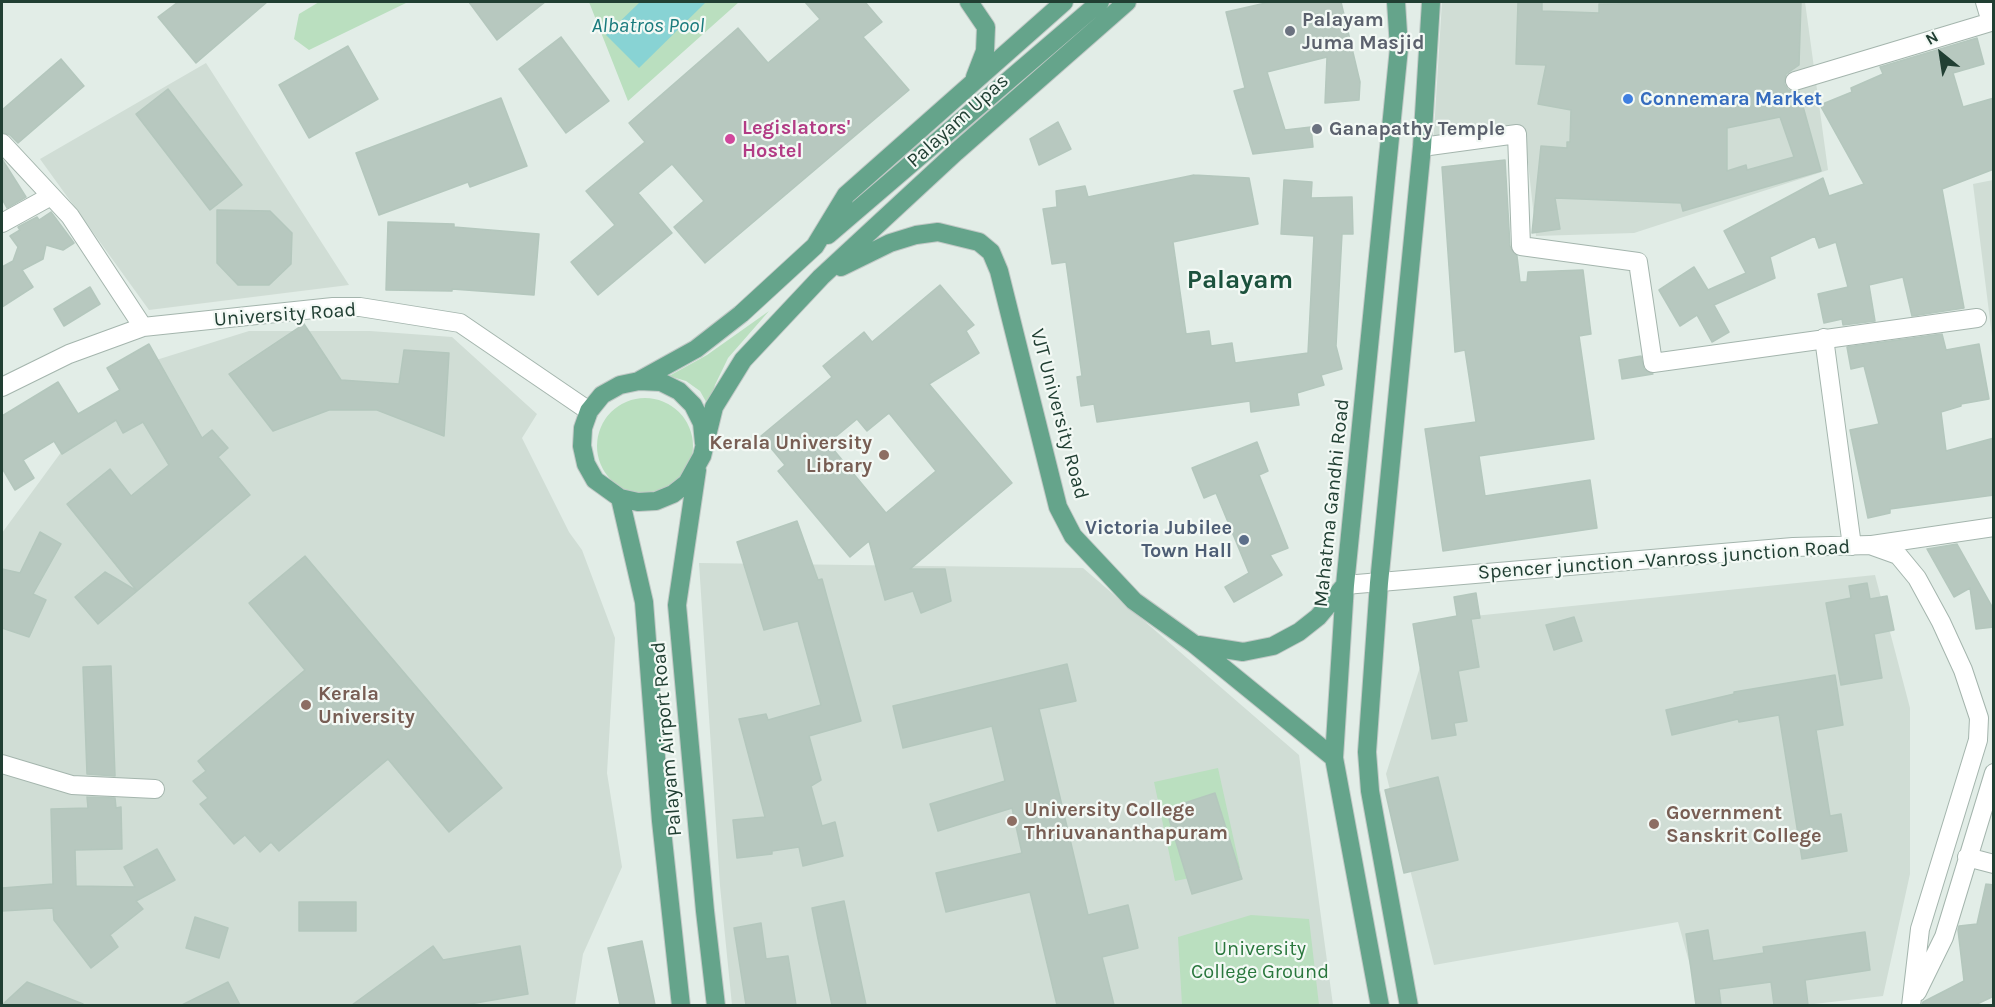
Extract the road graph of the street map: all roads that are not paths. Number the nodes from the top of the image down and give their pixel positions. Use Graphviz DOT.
graph roads {
  1 [pos="969,2"];
  2 [pos="1064,2"];
  3 [pos="1100,2"];
  4 [pos="1127,2"];
  5 [pos="1396,2"];
  6 [pos="1431,2"];
  7 [pos="1985,2"];
  8 [pos="1992,22"];
  9 [pos="974,81"];
  10 [pos="1796,81"];
  11 [pos="2,143"];
  12 [pos="1422,147"];
  13 [pos="51,196"];
  14 [pos="2,223"];
  15 [pos="816,246"];
  16 [pos="821,277"];
  17 [pos="1977,318"];
  18 [pos="143,327"];
  19 [pos="1824,338"];
  20 [pos="639,381"];
  21 [pos="2,387"];
  22 [pos="589,411"];
  23 [pos="704,443"];
  24 [pos="698,468"];
  25 [pos="620,498"];
  26 [pos="1994,527"];
  27 [pos="1861,545"];
  28 [pos="1379,583"];
  29 [pos="1345,585"];
  30 [pos="1194,644"];
  31 [pos="1334,758"];
  32 [pos="2,764"];
  33 [pos="1994,774"];
  34 [pos="155,789"];
  35 [pos="1967,857"];
  36 [pos="1994,864"];
  37 [pos="681,1005"];
  38 [pos="717,1005"];
  39 [pos="1380,1005"];
  40 [pos="1408,1005"];
  41 [pos="1911,1005"];
  1 -- 9 [label="main road"];
  2 -- 9 [label="main road"];
  3 -- 15 [label="main road, Palayam Upas"];
  4 -- 16 [label="main road, Palayam Upas"];
  5 -- 29 [label="main road, Mahatma Gandhi Road"];
  6 -- 12 [label="main road"];
  7 -- 8 [label="street"];
  8 -- 10 [label="street"];
  9 -- 15 [label="main road"];
  11 -- 13 [label="street"];
  12 -- 19 [label="street"];
  12 -- 28 [label="main road"];
  13 -- 14 [label="street"];
  13 -- 18 [label="street"];
  15 -- 20 [label="main road, Palayam Upas"];
  16 -- 23 [label="main road, Palayam Upas"];
  16 -- 30 [label="main road, VJT University Road"];
  17 -- 19 [label="street"];
  18 -- 21 [label="street, University Road"];
  18 -- 22 [label="street, University Road"];
  19 -- 27 [label="street"];
  20 -- 22 [label="main road"];
  20 -- 23 [label="main road"];
  22 -- 25 [label="main road"];
  23 -- 24 [label="main road"];
  24 -- 25 [label="main road"];
  24 -- 38 [label="main road, Palayam Airport Road"];
  25 -- 37 [label="main road, Palayam Airport Road"];
  26 -- 27 [label="street"];
  27 -- 28 [label="street, Spencer junction -Vanross junction Road"];
  27 -- 41 [label="street, Spencer junction -Vanross junction Road"];
  28 -- 29 [label="street, Spencer junction -Vanross junction Road"];
  28 -- 40 [label="main road"];
  29 -- 30 [label="main road"];
  29 -- 31 [label="main road, Mahatma Gandhi Road"];
  30 -- 31 [label="main road, VJT University Road"];
  31 -- 39 [label="main road, Mahatma Gandhi Road"];
  32 -- 34 [label="street"];
  33 -- 35 [label="street"];
  35 -- 36 [label="street"];
  35 -- 41 [label="street"];
}
